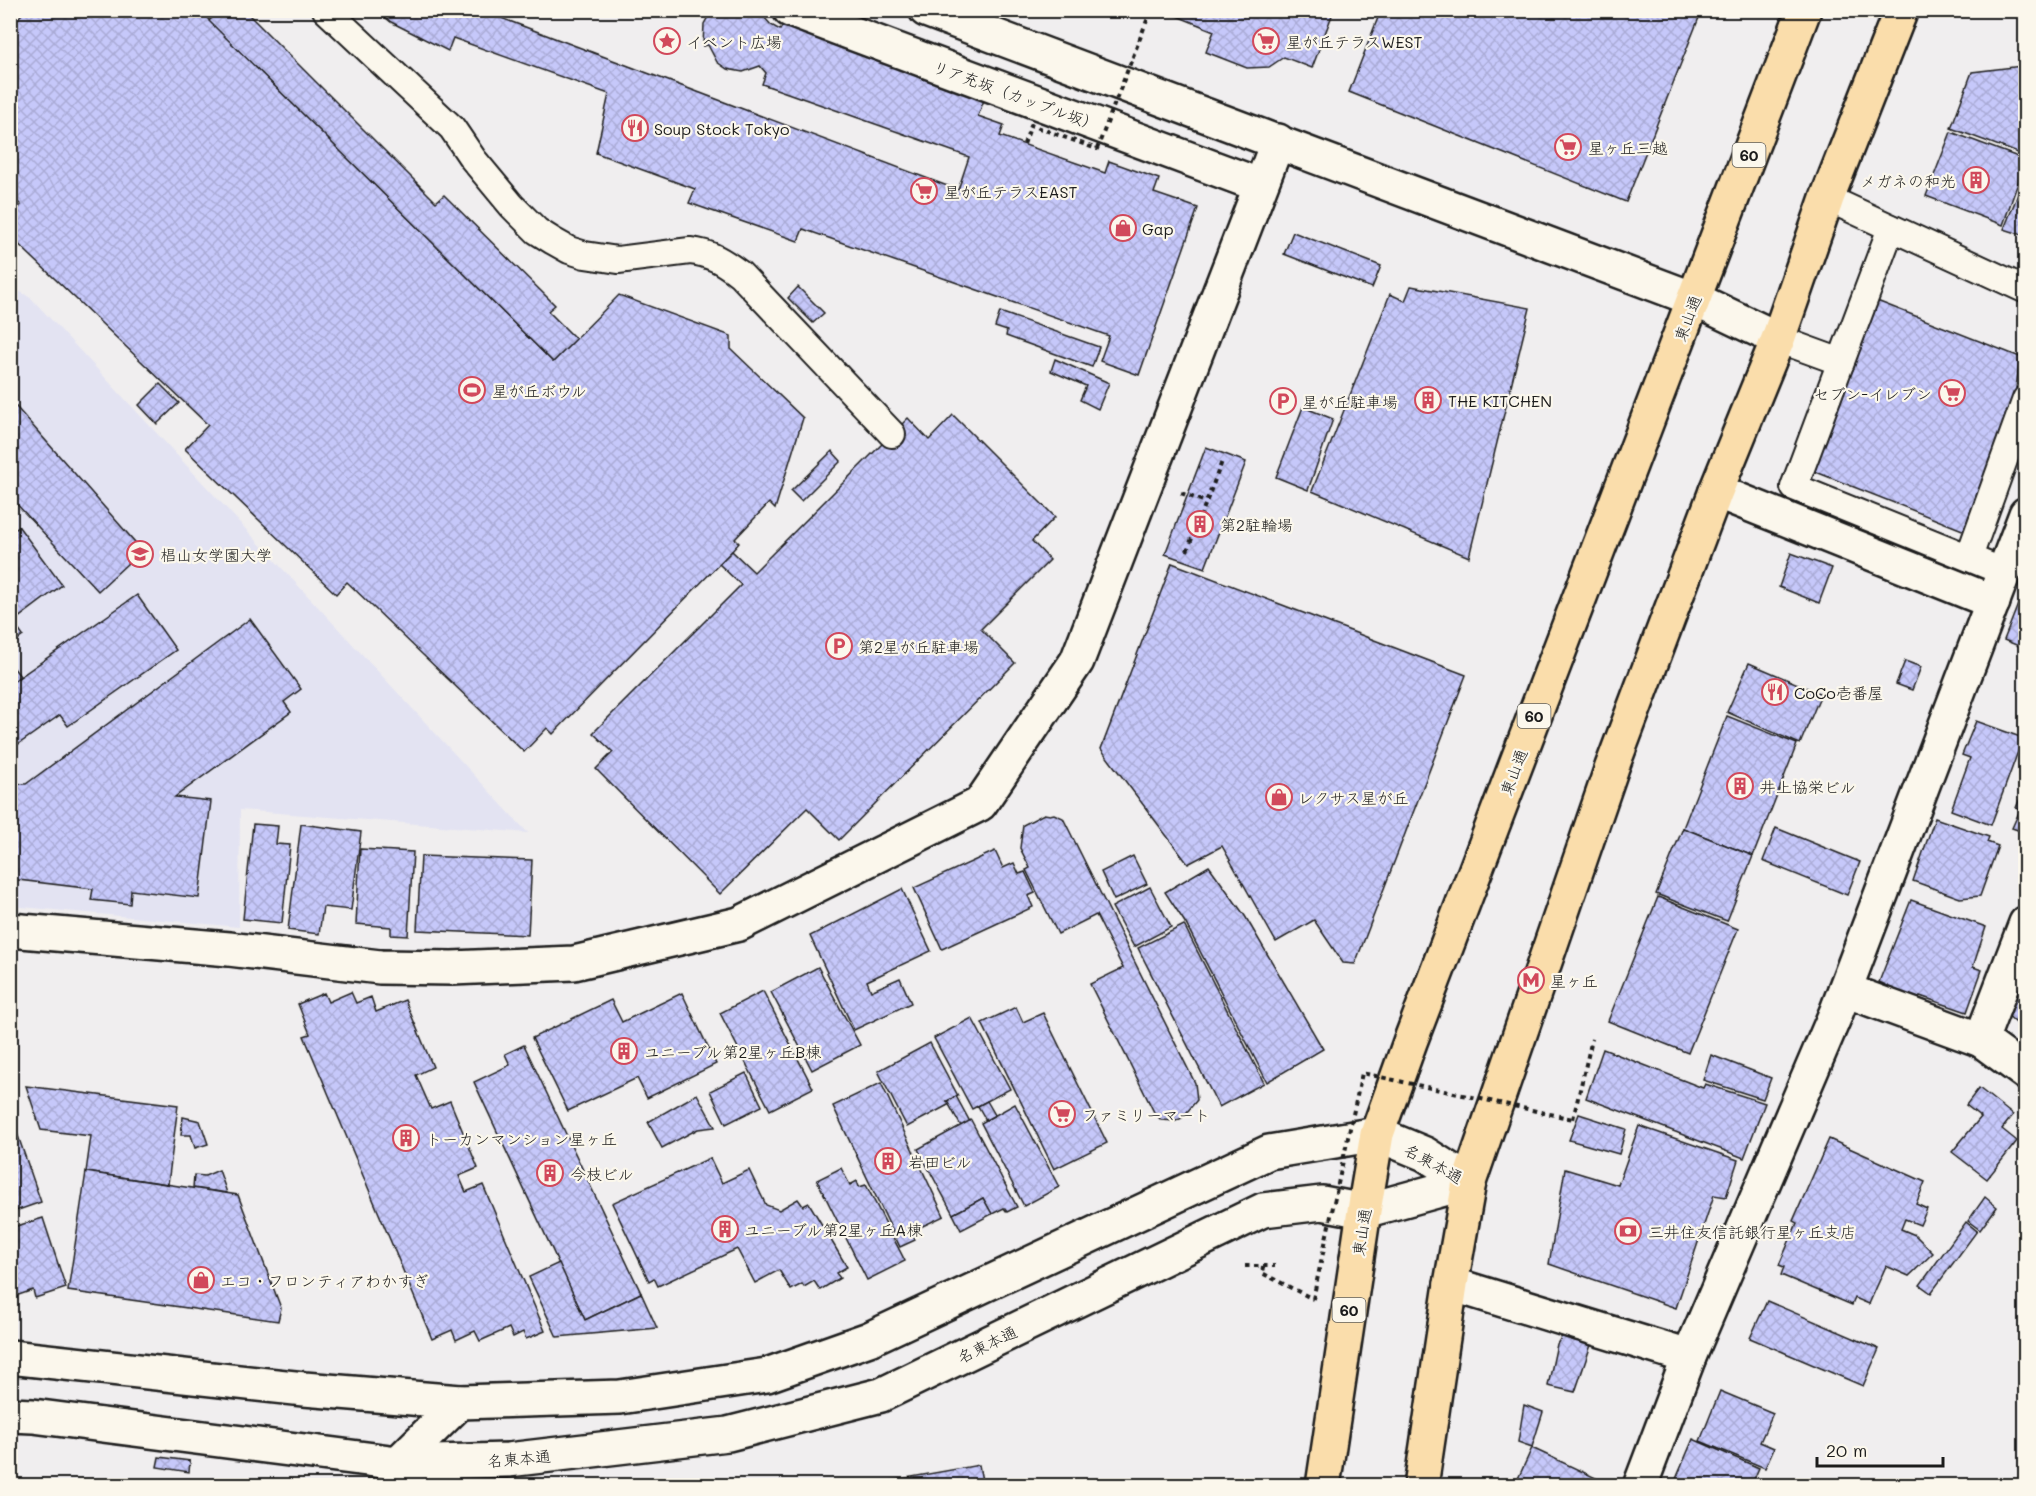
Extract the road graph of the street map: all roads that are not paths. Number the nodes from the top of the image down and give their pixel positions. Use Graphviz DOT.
graph roads {
  1 [pos="326,10"];
  2 [pos="790,10"];
  3 [pos="926,10"];
  4 [pos="1804,10"];
  5 [pos="1900,10"];
  6 [pos="1278,141"];
  7 [pos="1243,179"];
  8 [pos="1827,198"];
  9 [pos="1891,228"];
  10 [pos="2025,290"];
  11 [pos="1694,299"];
  12 [pos="1778,339"];
  13 [pos="1841,362"];
  14 [pos="2025,399"];
  15 [pos="892,434"];
  16 [pos="1716,491"];
  17 [pos="2025,514"];
  18 [pos="1969,557"];
  19 [pos="1999,587"];
  20 [pos="2025,923"];
  21 [pos="10,930"];
  22 [pos="1845,990"];
  23 [pos="1981,1040"];
  24 [pos="2025,1073"];
  25 [pos="1377,1134"];
  26 [pos="1469,1182"];
  27 [pos="1364,1210"];
  28 [pos="1451,1284"];
  29 [pos="10,1357"];
  30 [pos="1689,1357"];
  31 [pos="460,1402"];
  32 [pos="10,1415"];
  33 [pos="399,1474"];
  34 [pos="1323,1485"];
  35 [pos="1421,1485"];
  36 [pos="1640,1485"];
  1 -- 15 [label="lane"];
  2 -- 7 [label="street, リア充坂（カップル坂）"];
  3 -- 6 [label="street"];
  4 -- 11 [label="main road, 東山通 / 60"];
  5 -- 8 [label="main road"];
  6 -- 11 [label="street"];
  6 -- 21 [label="street"];
  8 -- 9 [label="lane"];
  8 -- 12 [label="main road"];
  9 -- 10 [label="lane"];
  9 -- 13 [label="lane"];
  11 -- 12 [label="street"];
  11 -- 25 [label="main road, 東山通 / 60"];
  12 -- 13 [label="lane"];
  12 -- 16 [label="main road"];
  13 -- 18 [label="lane"];
  14 -- 18 [label="lane"];
  16 -- 19 [label="street"];
  16 -- 26 [label="main road"];
  17 -- 19 [label="street"];
  18 -- 19 [label="lane"];
  19 -- 22 [label="street"];
  20 -- 23 [label="street"];
  22 -- 23 [label="street"];
  22 -- 30 [label="street"];
  23 -- 24 [label="street"];
  25 -- 26 [label="street, 名東本通"];
  25 -- 27 [label="main road, 東山通 / 60"];
  25 -- 31 [label="street"];
  26 -- 27 [label="street, 名東本通"];
  26 -- 28 [label="main road"];
  27 -- 33 [label="street, 名東本通"];
  27 -- 34 [label="main road, 東山通 / 60"];
  28 -- 30 [label="street"];
  28 -- 35 [label="main road"];
  29 -- 31 [label="street"];
  30 -- 36 [label="street"];
  31 -- 33 [label="street"];
  32 -- 33 [label="street, 名東本通"];
}
